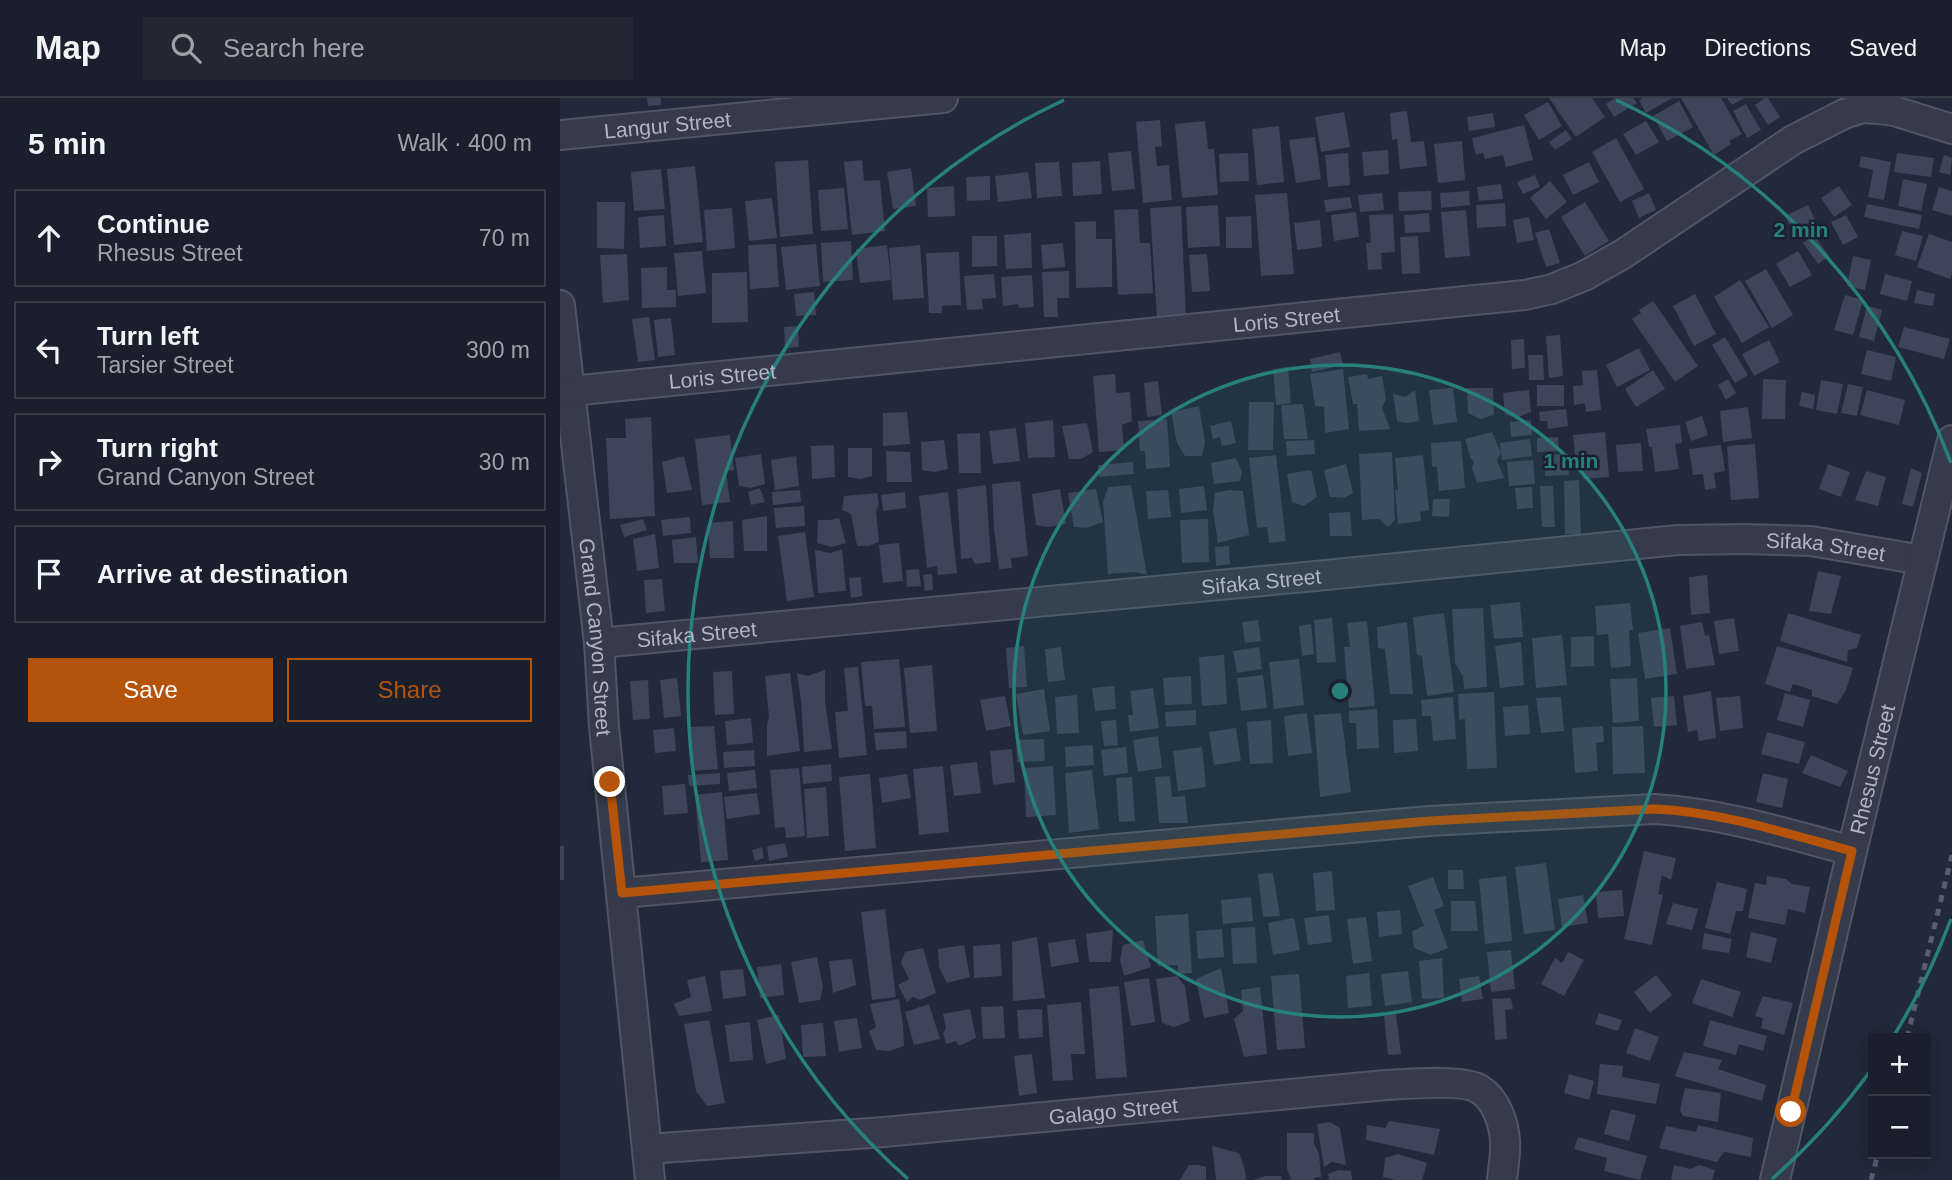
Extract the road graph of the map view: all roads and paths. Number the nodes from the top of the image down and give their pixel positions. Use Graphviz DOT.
graph roads {
  1 [pos="943,98"];
  2 [pos="1859,103"];
  3 [pos="1952,129"];
  4 [pos="560,135"];
  5 [pos="560,304"];
  6 [pos="571,391"];
  7 [pos="1952,440"];
  8 [pos="1922,560"];
  9 [pos="599,643"];
  10 [pos="1852,851"];
  11 [pos="622,893"];
  12 [pos="648,1149"];
  13 [pos="650,1180"];
  14 [pos="1502,1180"];
  15 [pos="1775,1180"];
  1 -- 4 [label="street, Langur Street"];
  2 -- 3 [label="street, Loris Street"];
  2 -- 6 [label="street, Loris Street"];
  5 -- 6 [label="street, Grand Canyon Street"];
  6 -- 9 [label="street, Grand Canyon Street"];
  7 -- 8 [label="street, Rhesus Street"];
  8 -- 9 [label="street, Sifaka Street"];
  8 -- 10 [label="street, Rhesus Street"];
  9 -- 11 [label="street, Grand Canyon Street"];
  10 -- 11 [label="street"];
  10 -- 15 [label="street, Rhesus Street"];
  11 -- 12 [label="street, Grand Canyon Street"];
  12 -- 13 [label="street, Grand Canyon Street"];
  12 -- 14 [label="street, Galago Street"];
}
